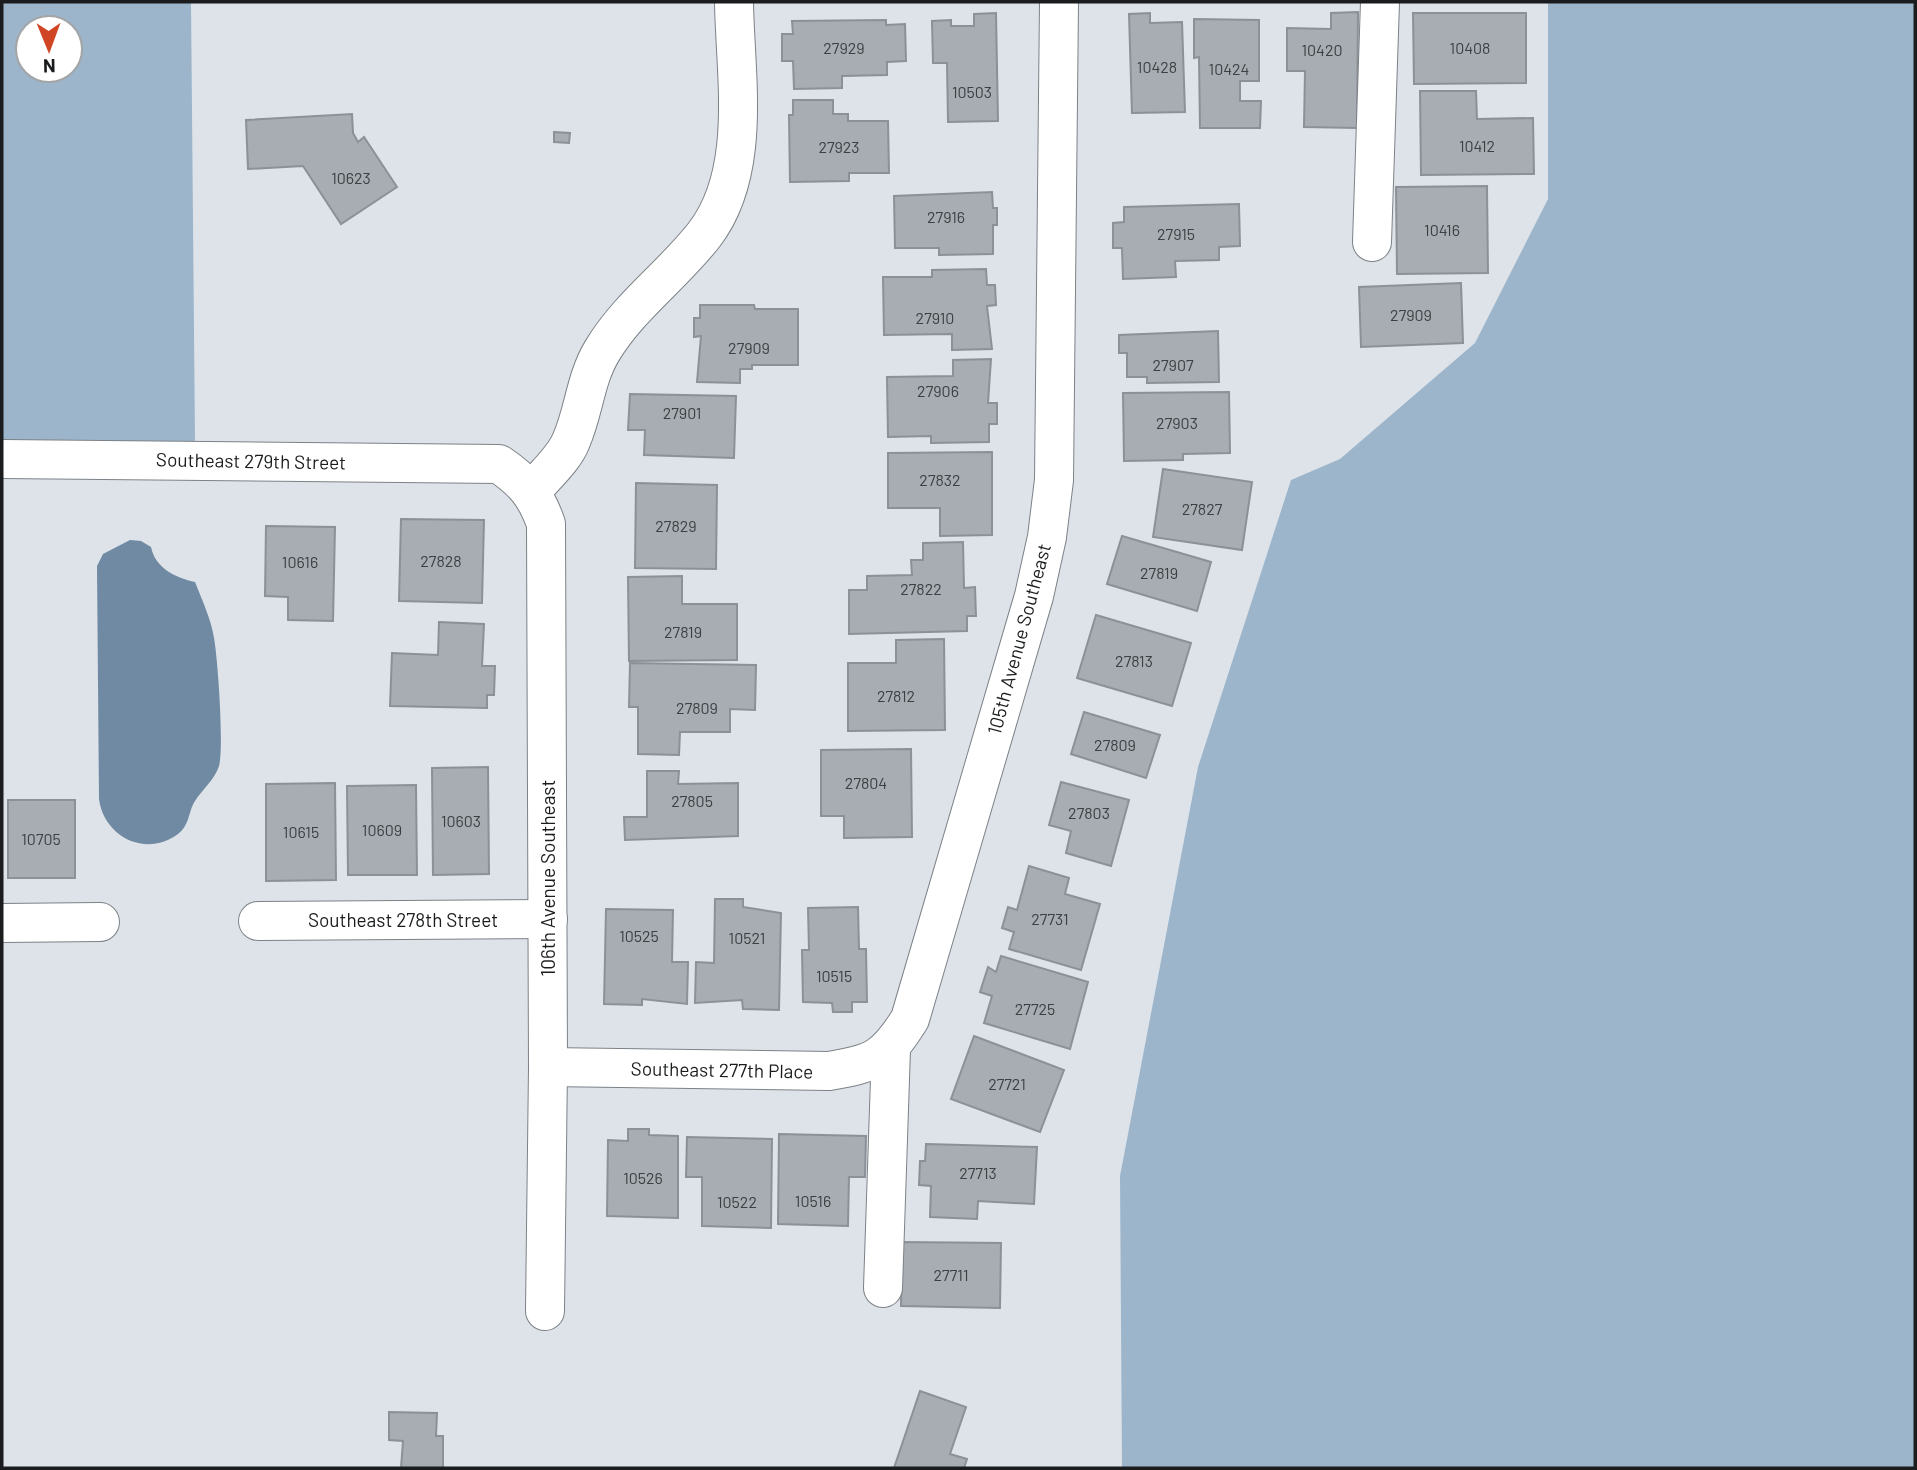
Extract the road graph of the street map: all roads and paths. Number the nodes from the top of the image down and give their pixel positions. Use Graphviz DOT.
graph roads {
  1 [pos="734,2"];
  2 [pos="1059,2"];
  3 [pos="1380,2"];
  4 [pos="1372,242"];
  5 [pos="2,459"];
  6 [pos="499,464"];
  7 [pos="531,491"];
  8 [pos="548,919"];
  9 [pos="258,921"];
  10 [pos="100,922"];
  11 [pos="2,923"];
  12 [pos="891,1049"];
  13 [pos="548,1068"];
  14 [pos="883,1288"];
  15 [pos="545,1311"];
  1 -- 7 [label="street"];
  2 -- 12 [label="street, 105th Avenue Southeast"];
  3 -- 4 [label="street"];
  5 -- 6 [label="street, Southeast 279th Street"];
  6 -- 7 [label="street, 106th Avenue Southeast"];
  7 -- 8 [label="street, 106th Avenue Southeast"];
  8 -- 9 [label="street, Southeast 278th Street"];
  8 -- 13 [label="street, 106th Avenue Southeast"];
  10 -- 11 [label="street"];
  12 -- 13 [label="street, Southeast 277th Place"];
  12 -- 14 [label="street"];
  13 -- 15 [label="street, 106th Avenue Southeast"];
}
